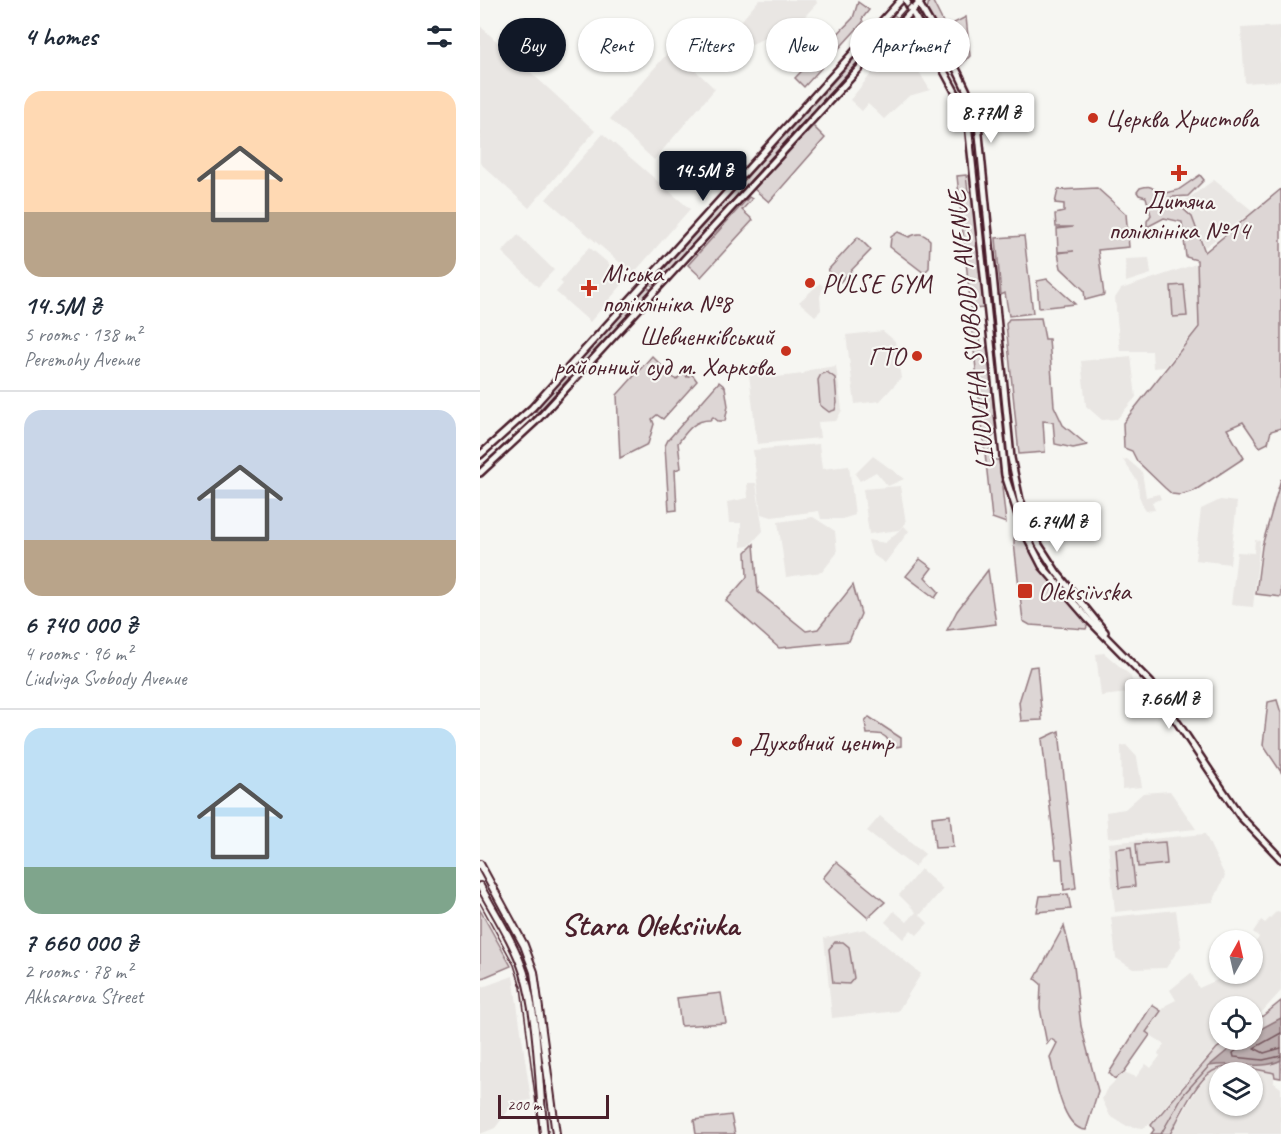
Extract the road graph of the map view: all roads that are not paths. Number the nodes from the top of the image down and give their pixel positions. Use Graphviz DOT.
graph roads {
  1 [pos="901,0"];
  2 [pos="906,0"];
  3 [pos="919,1"];
  4 [pos="912,10"];
  5 [pos="905,18"];
  6 [pos="916,18"];
  7 [pos="855,72"];
  8 [pos="945,72"];
  9 [pos="480,455"];
  10 [pos="480,473"];
  11 [pos="1111,640"];
  12 [pos="1281,859"];
  13 [pos="480,864"];
  14 [pos="480,886"];
  15 [pos="544,1134"];
  16 [pos="556,1134"];
  1 -- 9 [label="main road"];
  2 -- 4 [label="main road, LIUDVIHA SVOBODY AVENUE"];
  3 -- 4 [label="main road"];
  3 -- 11 [label="main road"];
  4 -- 5 [label="main road"];
  4 -- 6 [label="main road, LIUDVIHA SVOBODY AVENUE"];
  7 -- 10 [label="main road"];
  8 -- 11 [label="main road, LIUDVIHA SVOBODY AVENUE"];
  11 -- 12 [label="main road"];
  13 -- 16 [label="main road"];
  14 -- 15 [label="main road"];
}
